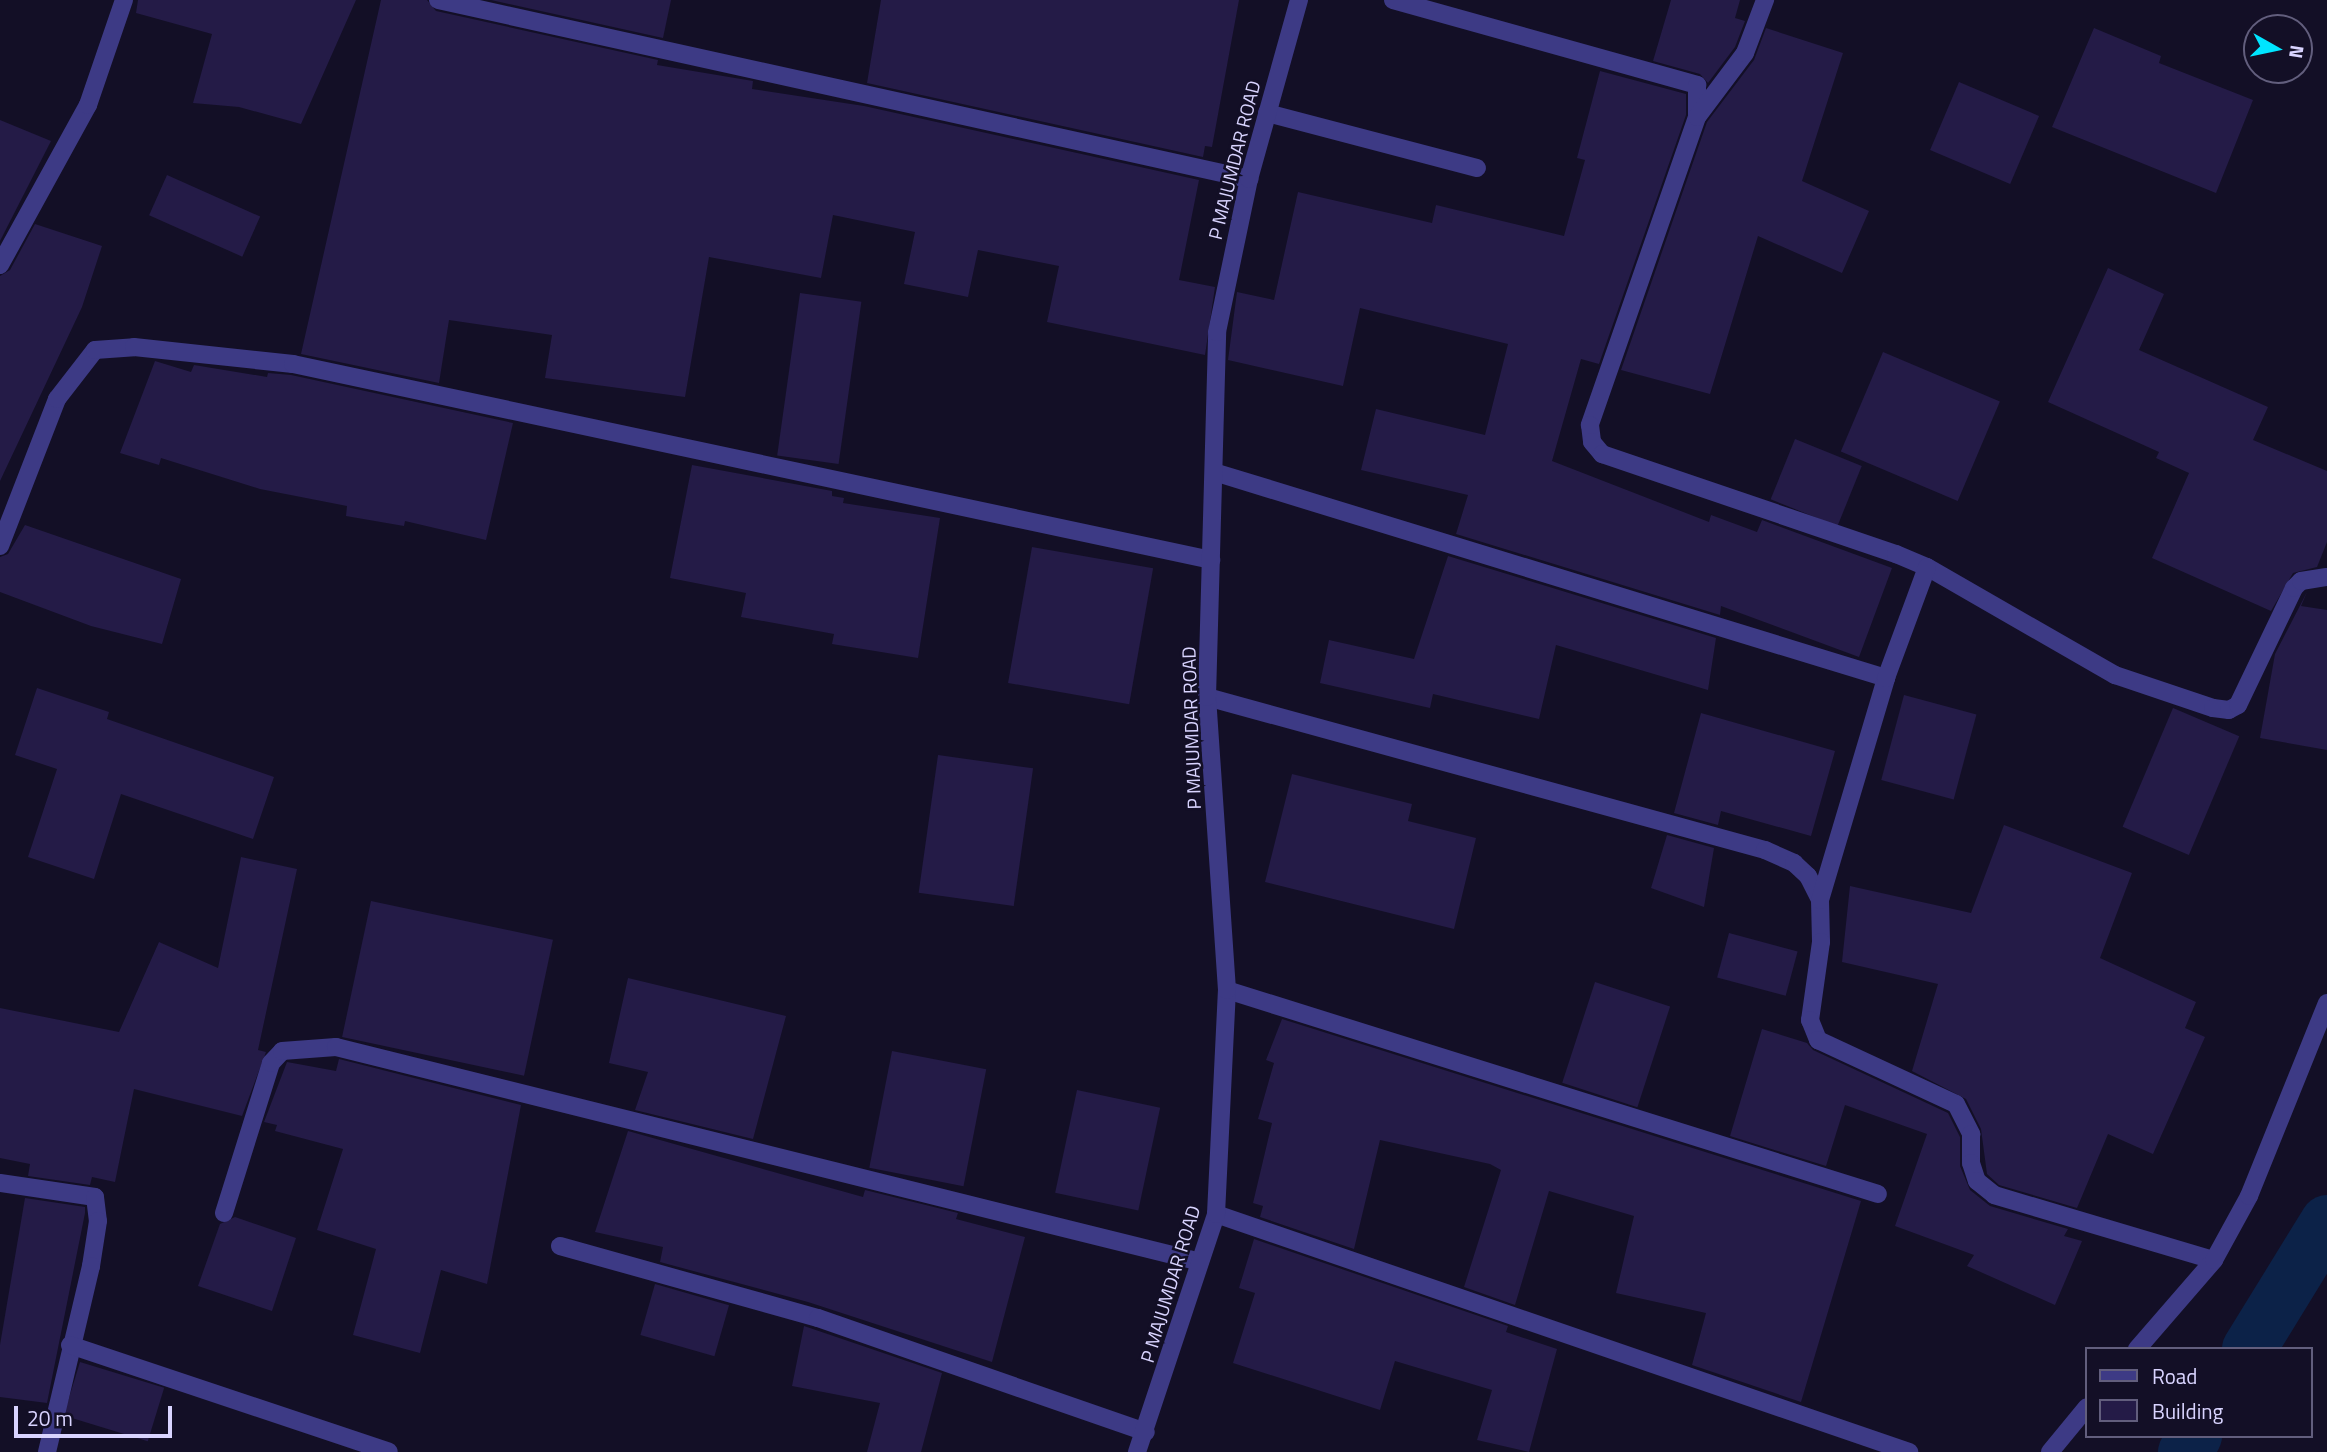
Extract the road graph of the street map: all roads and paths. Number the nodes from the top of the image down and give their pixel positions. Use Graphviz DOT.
graph roads {
  1 [pos="124,0"];
  2 [pos="438,0"];
  3 [pos="1299,0"];
  4 [pos="1392,0"];
  5 [pos="1765,0"];
  6 [pos="483,6"];
  7 [pos="1267,113"];
  8 [pos="1697,117"];
  9 [pos="1476,168"];
  10 [pos="1249,178"];
  11 [pos="0,265"];
  12 [pos="1214,471"];
  13 [pos="5,516"];
  14 [pos="0,546"];
  15 [pos="1211,560"];
  16 [pos="1927,567"];
  17 [pos="2327,576"];
  18 [pos="1886,678"];
  19 [pos="1207,697"];
  20 [pos="1820,900"];
  21 [pos="1227,990"];
  22 [pos="2327,1003"];
  23 [pos="0,1183"];
  24 [pos="1878,1194"];
  25 [pos="224,1213"];
  26 [pos="1216,1214"];
  27 [pos="560,1246"];
  28 [pos="2214,1260"];
  29 [pos="1200,1262"];
  30 [pos="70,1345"];
  31 [pos="2139,1347"];
  32 [pos="2086,1408"];
  33 [pos="1146,1432"];
  34 [pos="47,1452"];
  35 [pos="389,1452"];
  36 [pos="1138,1452"];
  37 [pos="1909,1452"];
  38 [pos="2050,1452"];
  1 -- 11 [label="street"];
  2 -- 6 [label="street"];
  3 -- 7 [label="street, P MAJUMDAR ROAD"];
  4 -- 8 [label="street"];
  5 -- 8 [label="street"];
  6 -- 10 [label="street"];
  7 -- 9 [label="street"];
  7 -- 10 [label="street, P MAJUMDAR ROAD"];
  8 -- 16 [label="street"];
  10 -- 12 [label="street, P MAJUMDAR ROAD"];
  12 -- 15 [label="street, P MAJUMDAR ROAD"];
  12 -- 18 [label="street"];
  13 -- 14 [label="street"];
  13 -- 15 [label="street"];
  15 -- 19 [label="street, P MAJUMDAR ROAD"];
  16 -- 17 [label="street"];
  16 -- 18 [label="street"];
  18 -- 20 [label="street"];
  19 -- 20 [label="street"];
  19 -- 21 [label="street, P MAJUMDAR ROAD"];
  20 -- 28 [label="street"];
  21 -- 24 [label="street"];
  21 -- 26 [label="street, P MAJUMDAR ROAD"];
  22 -- 28 [label="street"];
  23 -- 30 [label="street"];
  25 -- 29 [label="street"];
  26 -- 29 [label="street, P MAJUMDAR ROAD"];
  26 -- 37 [label="street"];
  27 -- 33 [label="street"];
  28 -- 31 [label="street"];
  29 -- 33 [label="street, P MAJUMDAR ROAD"];
  30 -- 34 [label="street"];
  30 -- 35 [label="street"];
  32 -- 38 [label="street"];
  33 -- 36 [label="street, P MAJUMDAR ROAD"];
}
